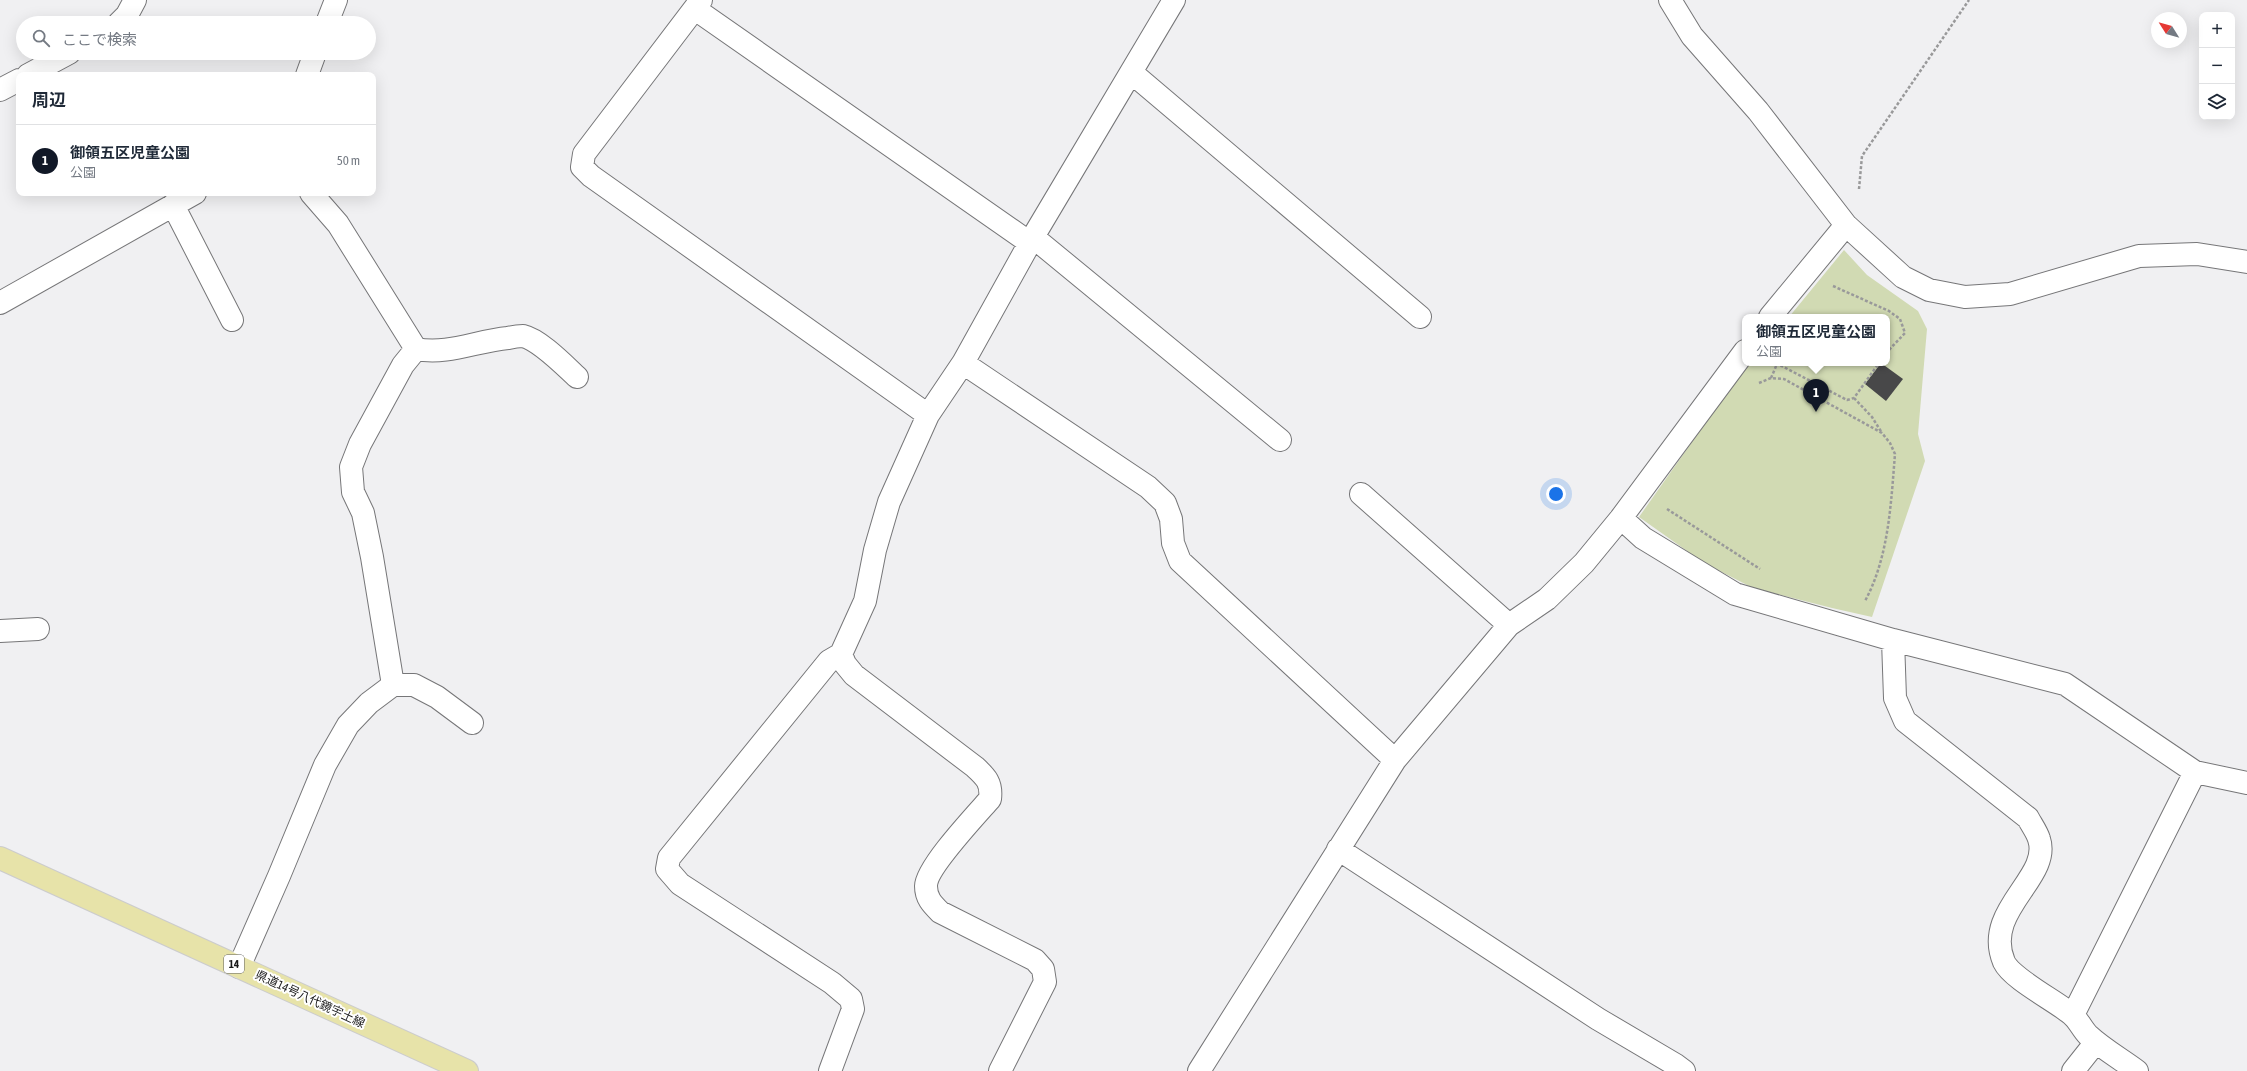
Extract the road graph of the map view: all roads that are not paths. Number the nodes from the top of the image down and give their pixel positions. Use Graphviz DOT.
graph roads {
  1 [pos="135,0"];
  2 [pos="336,0"];
  3 [pos="1174,0"];
  4 [pos="1670,0"];
  5 [pos="698,4"];
  6 [pos="126,16"];
  7 [pos="330,16"];
  8 [pos="56,60"];
  9 [pos="312,60"];
  10 [pos="34,72"];
  11 [pos="308,72"];
  12 [pos="1132,73"];
  13 [pos="16,82"];
  14 [pos="0,90"];
  15 [pos="190,196"];
  16 [pos="314,196"];
  17 [pos="173,205"];
  18 [pos="1846,225"];
  19 [pos="1031,240"];
  20 [pos="2247,262"];
  21 [pos="0,303"];
  22 [pos="1772,314"];
  23 [pos="1420,317"];
  24 [pos="232,320"];
  25 [pos="416,349"];
  26 [pos="1742,355"];
  27 [pos="963,363"];
  28 [pos="578,377"];
  29 [pos="928,415"];
  30 [pos="1280,440"];
  31 [pos="1361,494"];
  32 [pos="1621,518"];
  33 [pos="1509,625"];
  34 [pos="38,630"];
  35 [pos="0,631"];
  36 [pos="1893,640"];
  37 [pos="841,654"];
  38 [pos="393,685"];
  39 [pos="472,723"];
  40 [pos="1395,760"];
  41 [pos="2195,772"];
  42 [pos="2247,783"];
  43 [pos="1338,849"];
  44 [pos="0,858"];
  45 [pos="239,967"];
  46 [pos="2073,1015"];
  47 [pos="2096,1042"];
  48 [pos="467,1071"];
  49 [pos="830,1071"];
  50 [pos="1000,1071"];
  51 [pos="1199,1071"];
  52 [pos="1684,1071"];
  53 [pos="2073,1071"];
  54 [pos="2137,1071"];
  1 -- 6 [label="street"];
  2 -- 7 [label="street"];
  3 -- 12 [label="street"];
  4 -- 18 [label="street"];
  5 -- 19 [label="street"];
  5 -- 29 [label="street"];
  8 -- 10 [label="street"];
  9 -- 11 [label="street"];
  12 -- 19 [label="street"];
  12 -- 23 [label="street"];
  13 -- 14 [label="street"];
  15 -- 17 [label="street"];
  16 -- 25 [label="street"];
  17 -- 21 [label="street"];
  17 -- 24 [label="street"];
  18 -- 20 [label="street"];
  18 -- 22 [label="street"];
  19 -- 27 [label="street"];
  19 -- 30 [label="street"];
  25 -- 28 [label="street"];
  25 -- 38 [label="street"];
  26 -- 32 [label="street"];
  27 -- 29 [label="street"];
  27 -- 40 [label="street"];
  29 -- 37 [label="street"];
  31 -- 33 [label="street"];
  32 -- 33 [label="street"];
  32 -- 36 [label="street"];
  33 -- 40 [label="street"];
  34 -- 35 [label="street"];
  36 -- 41 [label="street"];
  36 -- 46 [label="street"];
  37 -- 49 [label="street"];
  37 -- 50 [label="street"];
  38 -- 39 [label="street"];
  38 -- 45 [label="street"];
  40 -- 43 [label="street"];
  41 -- 42 [label="street"];
  41 -- 46 [label="street"];
  43 -- 51 [label="street"];
  43 -- 52 [label="street"];
  44 -- 45 [label="main road, 県道14号八代鏡宇土線 / 14"];
  45 -- 48 [label="main road, 県道14号八代鏡宇土線 / 14"];
  46 -- 47 [label="street"];
  47 -- 53 [label="street"];
  47 -- 54 [label="street"];
}
